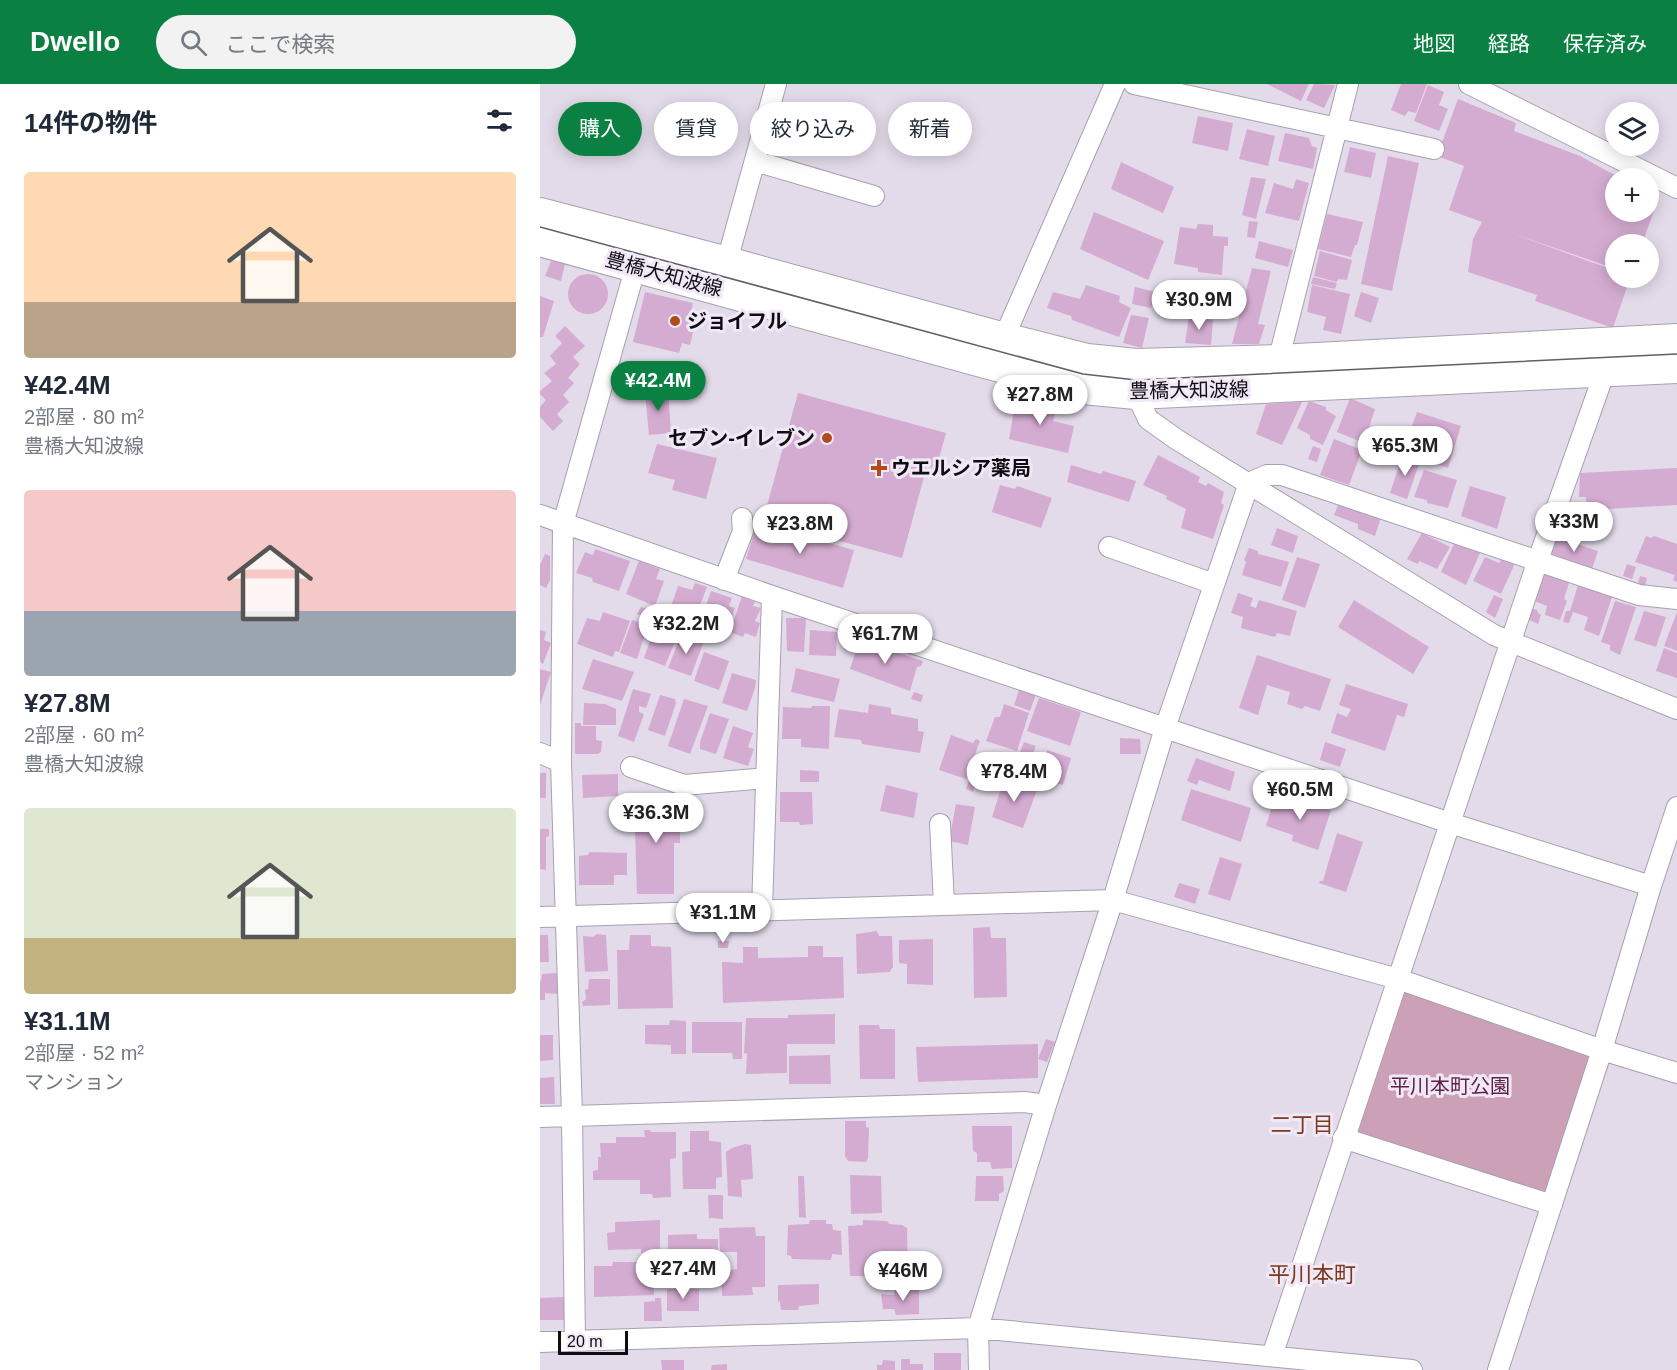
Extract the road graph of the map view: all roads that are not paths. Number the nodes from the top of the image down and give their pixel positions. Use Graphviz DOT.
graph roads {
  1 [pos="776,84"];
  2 [pos="1115,84"];
  3 [pos="1134,84"];
  4 [pos="1348,84"];
  5 [pos="1469,84"];
  6 [pos="1336,129"];
  7 [pos="1434,149"];
  8 [pos="755,161"];
  9 [pos="1677,188"];
  10 [pos="874,196"];
  11 [pos="540,214"];
  12 [pos="540,240"];
  13 [pos="640,254"];
  14 [pos="723,276"];
  15 [pos="1677,340"];
  16 [pos="998,352"];
  17 [pos="1677,367"];
  18 [pos="1605,370"];
  19 [pos="1275,374"];
  20 [pos="1136,379"];
  21 [pos="1249,483"];
  22 [pos="540,515"];
  23 [pos="742,518"];
  24 [pos="563,524"];
  25 [pos="1109,547"];
  26 [pos="1538,560"];
  27 [pos="724,580"];
  28 [pos="1214,584"];
  29 [pos="772,596"];
  30 [pos="1676,599"];
  31 [pos="1511,643"];
  32 [pos="1677,709"];
  33 [pos="1165,728"];
  34 [pos="540,753"];
  35 [pos="561,762"];
  36 [pos="631,766"];
  37 [pos="766,778"];
  38 [pos="1677,807"];
  39 [pos="1450,823"];
  40 [pos="940,824"];
  41 [pos="1651,886"];
  42 [pos="1113,900"];
  43 [pos="944,904"];
  44 [pos="762,910"];
  45 [pos="566,916"];
  46 [pos="540,917"];
  47 [pos="1398,979"];
  48 [pos="1602,1050"];
  49 [pos="1677,1073"];
  50 [pos="1046,1105"];
  51 [pos="572,1116"];
  52 [pos="540,1117"];
  53 [pos="1343,1138"];
  54 [pos="1552,1205"];
  55 [pos="978,1329"];
  56 [pos="575,1341"];
  57 [pos="540,1342"];
  58 [pos="1272,1356"];
  59 [pos="979,1370"];
  60 [pos="1412,1370"];
  61 [pos="1498,1370"];
  1 -- 8 [label="street"];
  2 -- 16 [label="street"];
  3 -- 6 [label="street"];
  4 -- 6 [label="street"];
  5 -- 9 [label="street"];
  6 -- 7 [label="street"];
  6 -- 19 [label="street"];
  8 -- 10 [label="street"];
  8 -- 14 [label="street"];
  11 -- 13 [label="main road, 豊橋大知波線"];
  12 -- 13 [label="main road, 豊橋大知波線"];
  13 -- 14 [label="main road, 豊橋大知波線"];
  13 -- 24 [label="street"];
  14 -- 16 [label="main road, 豊橋大知波線"];
  15 -- 19 [label="main road, 豊橋大知波線"];
  16 -- 20 [label="main road, 豊橋大知波線"];
  17 -- 18 [label="main road, 豊橋大知波線"];
  18 -- 19 [label="main road, 豊橋大知波線"];
  18 -- 26 [label="street"];
  19 -- 20 [label="main road, 豊橋大知波線"];
  20 -- 21 [label="street"];
  21 -- 26 [label="street"];
  21 -- 28 [label="street"];
  21 -- 31 [label="street"];
  22 -- 24 [label="street"];
  23 -- 27 [label="street"];
  24 -- 27 [label="street"];
  24 -- 35 [label="street"];
  25 -- 28 [label="street"];
  26 -- 30 [label="street"];
  26 -- 31 [label="street"];
  27 -- 29 [label="street"];
  28 -- 33 [label="street"];
  29 -- 33 [label="street"];
  29 -- 37 [label="street"];
  31 -- 32 [label="street"];
  31 -- 39 [label="street"];
  33 -- 39 [label="street"];
  33 -- 42 [label="street"];
  34 -- 35 [label="street"];
  35 -- 45 [label="street"];
  36 -- 37 [label="street"];
  37 -- 44 [label="street"];
  38 -- 41 [label="street"];
  39 -- 41 [label="street"];
  39 -- 47 [label="street"];
  40 -- 43 [label="street"];
  41 -- 48 [label="street"];
  42 -- 43 [label="street"];
  42 -- 47 [label="street"];
  42 -- 50 [label="street"];
  43 -- 44 [label="street"];
  44 -- 45 [label="street"];
  45 -- 46 [label="street"];
  45 -- 51 [label="street"];
  47 -- 48 [label="street"];
  47 -- 53 [label="street"];
  48 -- 49 [label="street"];
  48 -- 54 [label="street"];
  50 -- 51 [label="street"];
  50 -- 55 [label="street"];
  51 -- 52 [label="street"];
  51 -- 56 [label="street"];
  53 -- 54 [label="street"];
  53 -- 58 [label="street"];
  54 -- 61 [label="street"];
  55 -- 56 [label="street"];
  55 -- 58 [label="street"];
  55 -- 59 [label="street"];
  56 -- 57 [label="street"];
  58 -- 60 [label="street"];
}
